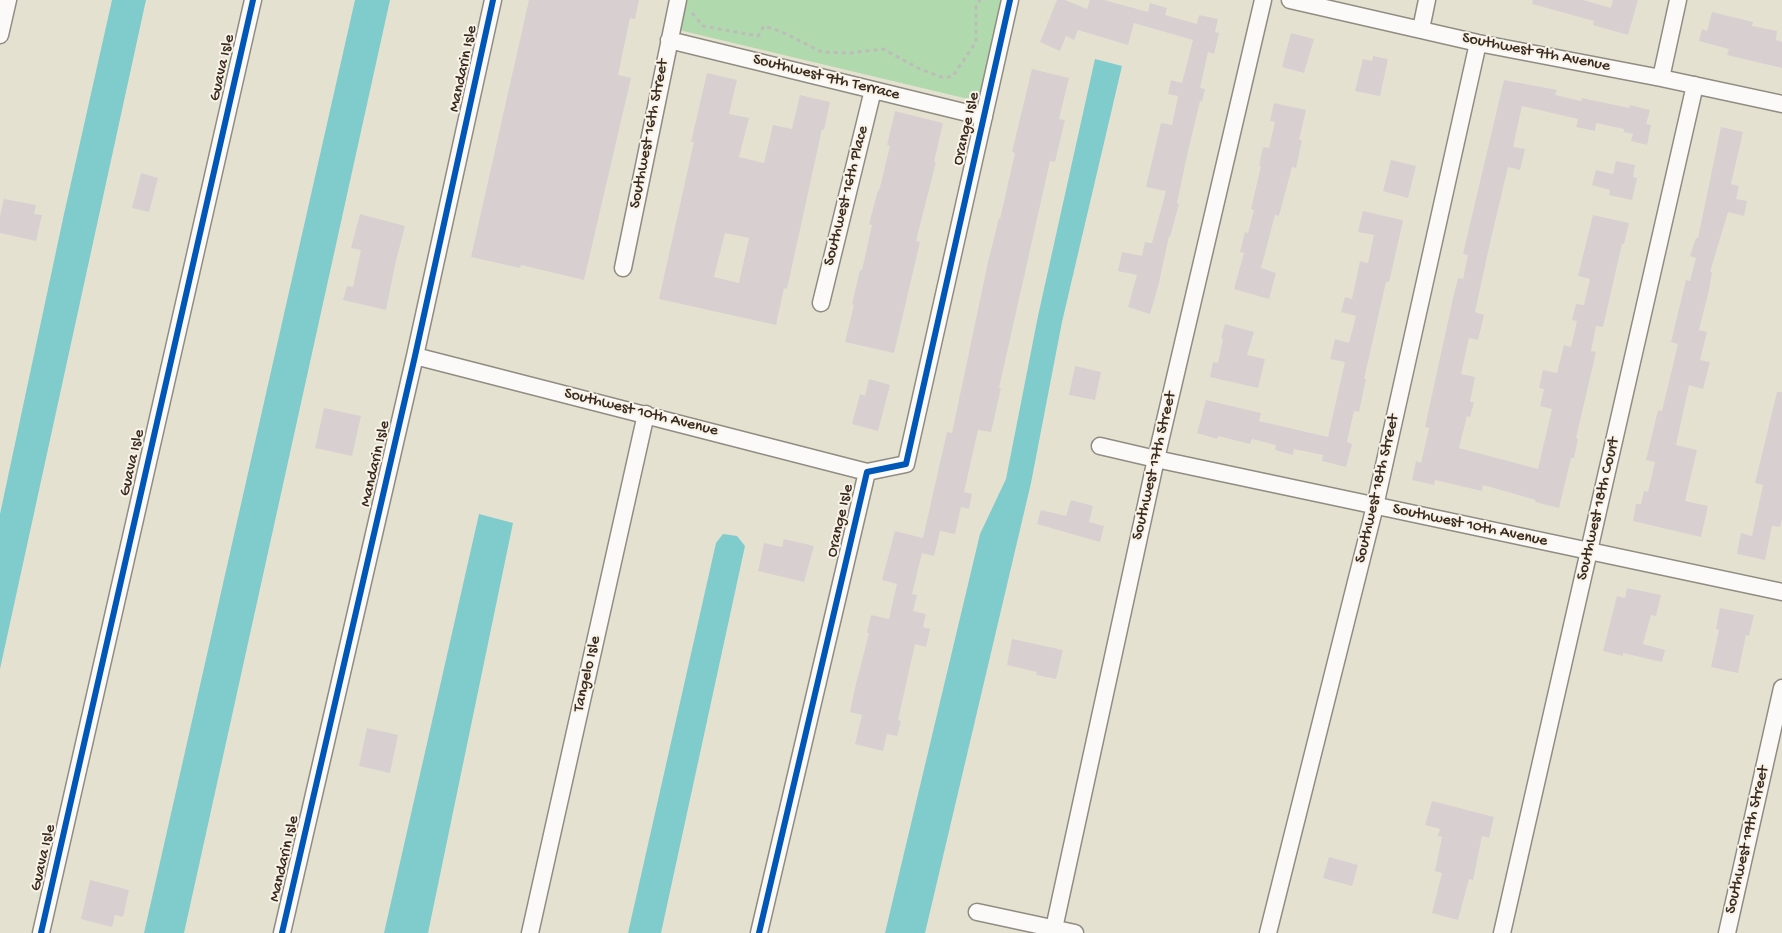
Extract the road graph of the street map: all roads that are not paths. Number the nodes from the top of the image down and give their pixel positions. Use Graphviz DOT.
graph roads {
  1 [pos="8,0"];
  2 [pos="252,0"];
  3 [pos="493,0"];
  4 [pos="1010,0"];
  5 [pos="1263,0"];
  6 [pos="1290,0"];
  7 [pos="1427,0"];
  8 [pos="1678,0"];
  9 [pos="685,3"];
  10 [pos="1421,29"];
  11 [pos="0,35"];
  12 [pos="669,40"];
  13 [pos="1478,43"];
  14 [pos="1661,78"];
  15 [pos="1695,85"];
  16 [pos="873,90"];
  17 [pos="1782,104"];
  18 [pos="984,117"];
  19 [pos="623,268"];
  20 [pos="821,303"];
  21 [pos="415,356"];
  22 [pos="646,414"];
  23 [pos="1100,446"];
  24 [pos="1156,460"];
  25 [pos="867,472"];
  26 [pos="1374,506"];
  27 [pos="1589,552"];
  28 [pos="1782,592"];
  29 [pos="1782,688"];
  30 [pos="977,912"];
  31 [pos="1053,931"];
  32 [pos="41,933"];
  33 [pos="282,933"];
  34 [pos="530,933"];
  35 [pos="759,933"];
  36 [pos="1076,933"];
  37 [pos="1268,933"];
  38 [pos="1502,933"];
  39 [pos="1727,933"];
  1 -- 11 [label="street"];
  2 -- 32 [label="street, Guava Isle"];
  3 -- 21 [label="street, Mandarin Isle"];
  4 -- 18 [label="street, Orange Isle"];
  5 -- 24 [label="street, Southwest 17th Street"];
  6 -- 10 [label="street, Southwest 9th Avenue"];
  7 -- 10 [label="street"];
  8 -- 14 [label="street"];
  9 -- 12 [label="street, Southwest 16th Street"];
  10 -- 13 [label="street, Southwest 9th Avenue"];
  12 -- 16 [label="street, Southwest 9th Terrace"];
  12 -- 19 [label="street, Southwest 16th Street"];
  13 -- 14 [label="street, Southwest 9th Avenue"];
  13 -- 26 [label="street, Southwest 18th Street"];
  14 -- 15 [label="street, Southwest 9th Avenue"];
  15 -- 17 [label="street, Southwest 9th Avenue"];
  15 -- 27 [label="street, Southwest 18th Court"];
  16 -- 18 [label="street, Southwest 9th Terrace"];
  16 -- 20 [label="street, Southwest 16th Place"];
  18 -- 25 [label="street, Orange Isle"];
  21 -- 22 [label="street, Southwest 10th Avenue"];
  21 -- 33 [label="street, Mandarin Isle"];
  22 -- 25 [label="street, Southwest 10th Avenue"];
  22 -- 34 [label="street, Tangelo Isle"];
  23 -- 24 [label="street, Southwest 10th Avenue"];
  24 -- 26 [label="street, Southwest 10th Avenue"];
  24 -- 31 [label="street, Southwest 17th Street"];
  25 -- 35 [label="street, Orange Isle"];
  26 -- 27 [label="street, Southwest 10th Avenue"];
  26 -- 37 [label="street, Southwest 18th Street"];
  27 -- 28 [label="street, Southwest 10th Avenue"];
  27 -- 38 [label="street, Southwest 18th Court"];
  29 -- 39 [label="street, Southwest 19th Street"];
  30 -- 31 [label="street"];
  31 -- 36 [label="street"];
}
